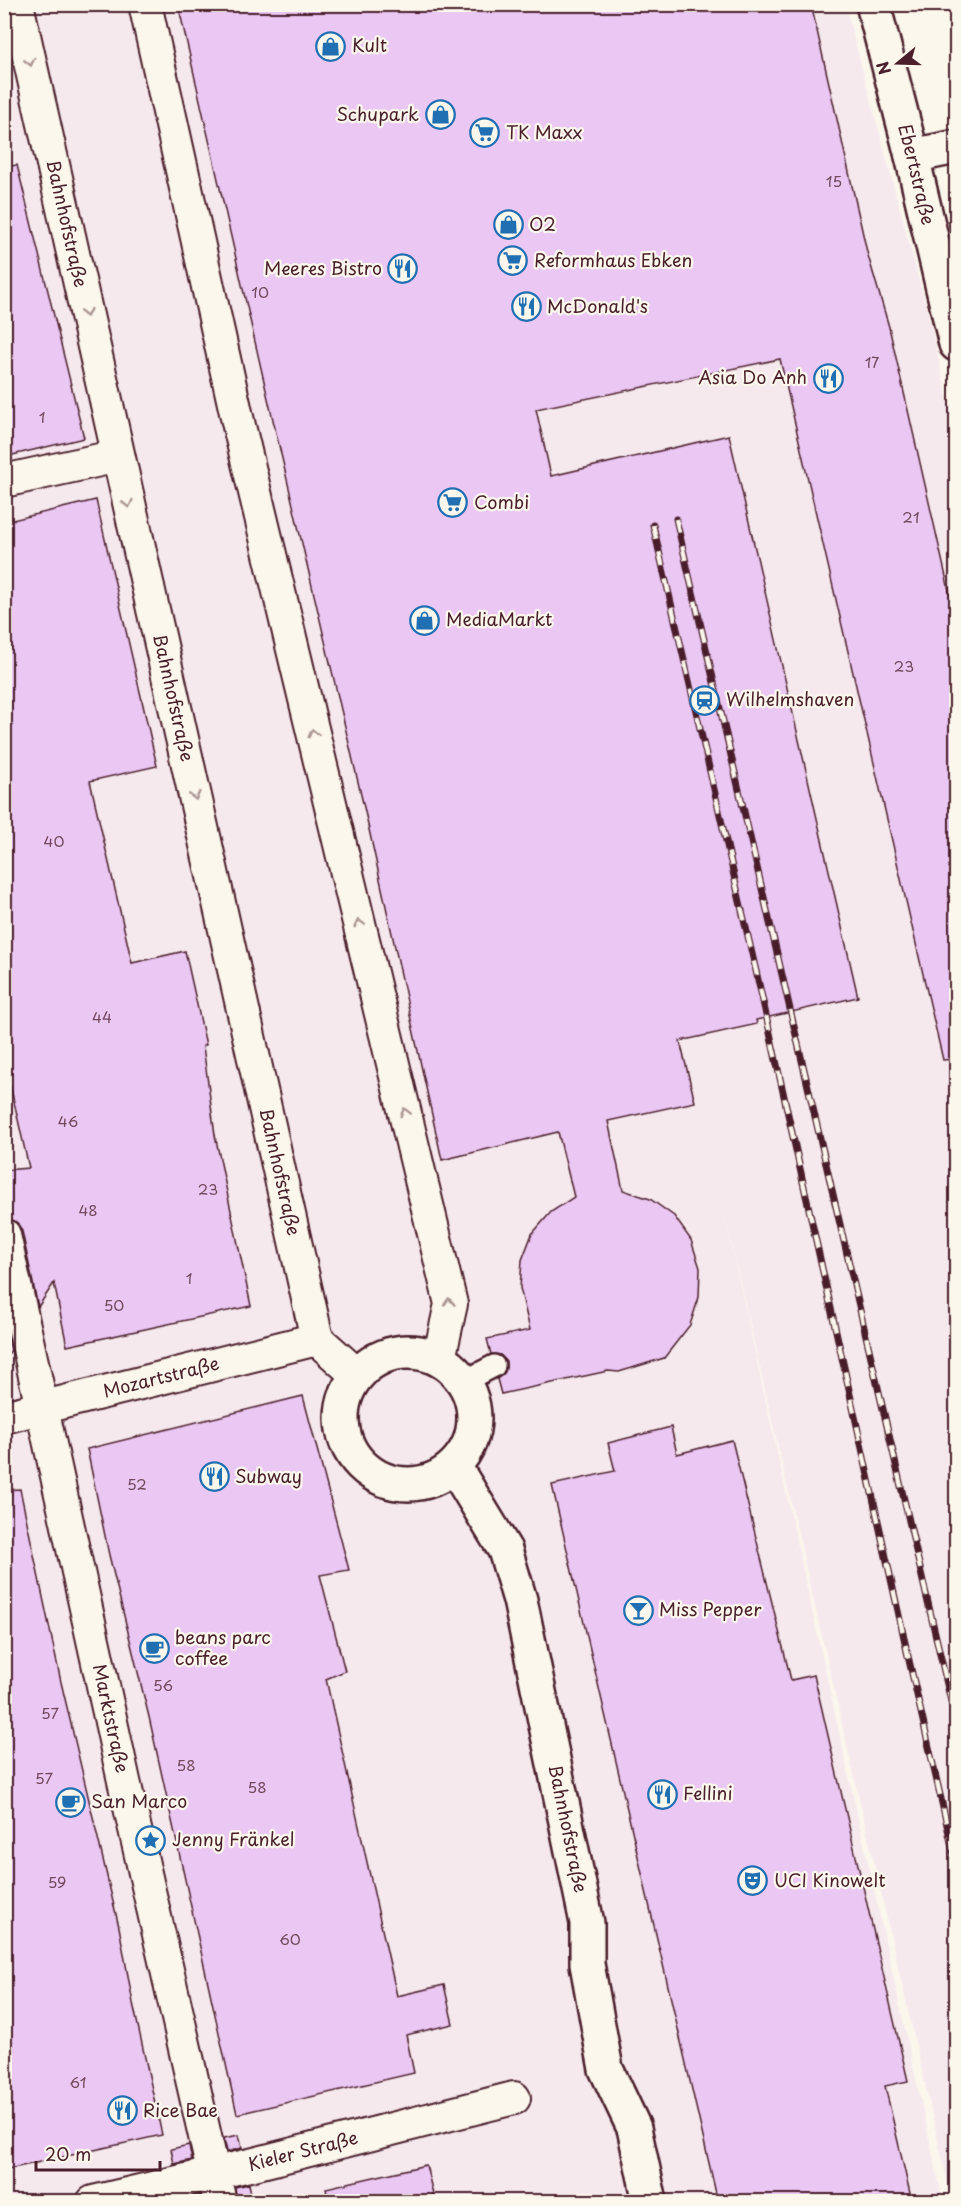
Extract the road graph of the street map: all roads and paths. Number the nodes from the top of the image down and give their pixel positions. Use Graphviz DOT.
graph roads {
  1 [pos="17,4"];
  2 [pos="145,4"];
  3 [pos="873,4"];
  4 [pos="957,147"];
  5 [pos="912,156"];
  6 [pos="948,272"];
  7 [pos="957,344"];
  8 [pos="118,456"];
  9 [pos="4,481"];
  10 [pos="4,1235"];
  11 [pos="317,1339"];
  12 [pos="439,1359"];
  13 [pos="494,1366"];
  14 [pos="357,1375"];
  15 [pos="463,1382"];
  16 [pos="42,1408"];
  17 [pos="4,1417"];
  18 [pos="454,1466"];
  19 [pos="514,2098"];
  20 [pos="217,2187"];
  21 [pos="93,2202"];
  22 [pos="650,2202"];
  1 -- 8 [label="street, Bahnhofstraße, one-way"];
  12 -- 2 [label="street, one-way"];
  3 -- 5 [label="street, Ebertstraße"];
  4 -- 5 [label="street"];
  5 -- 6 [label="street, Ebertstraße"];
  6 -- 7 [label="street, Ebertstraße"];
  8 -- 9 [label="street"];
  8 -- 11 [label="street, Bahnhofstraße, one-way"];
  10 -- 16 [label="street, Marktstraße"];
  11 -- 14 [label="street"];
  11 -- 16 [label="street, Mozartstraße"];
  12 -- 14 [label="street"];
  12 -- 15 [label="street"];
  13 -- 15 [label="lane"];
  14 -- 18 [label="street"];
  15 -- 18 [label="street"];
  16 -- 17 [label="street, Mozartstraße"];
  16 -- 20 [label="street, Marktstraße"];
  18 -- 22 [label="street, Bahnhofstraße"];
  19 -- 20 [label="street, Kieler Straße"];
  20 -- 21 [label="street, Kieler Straße"];
}
